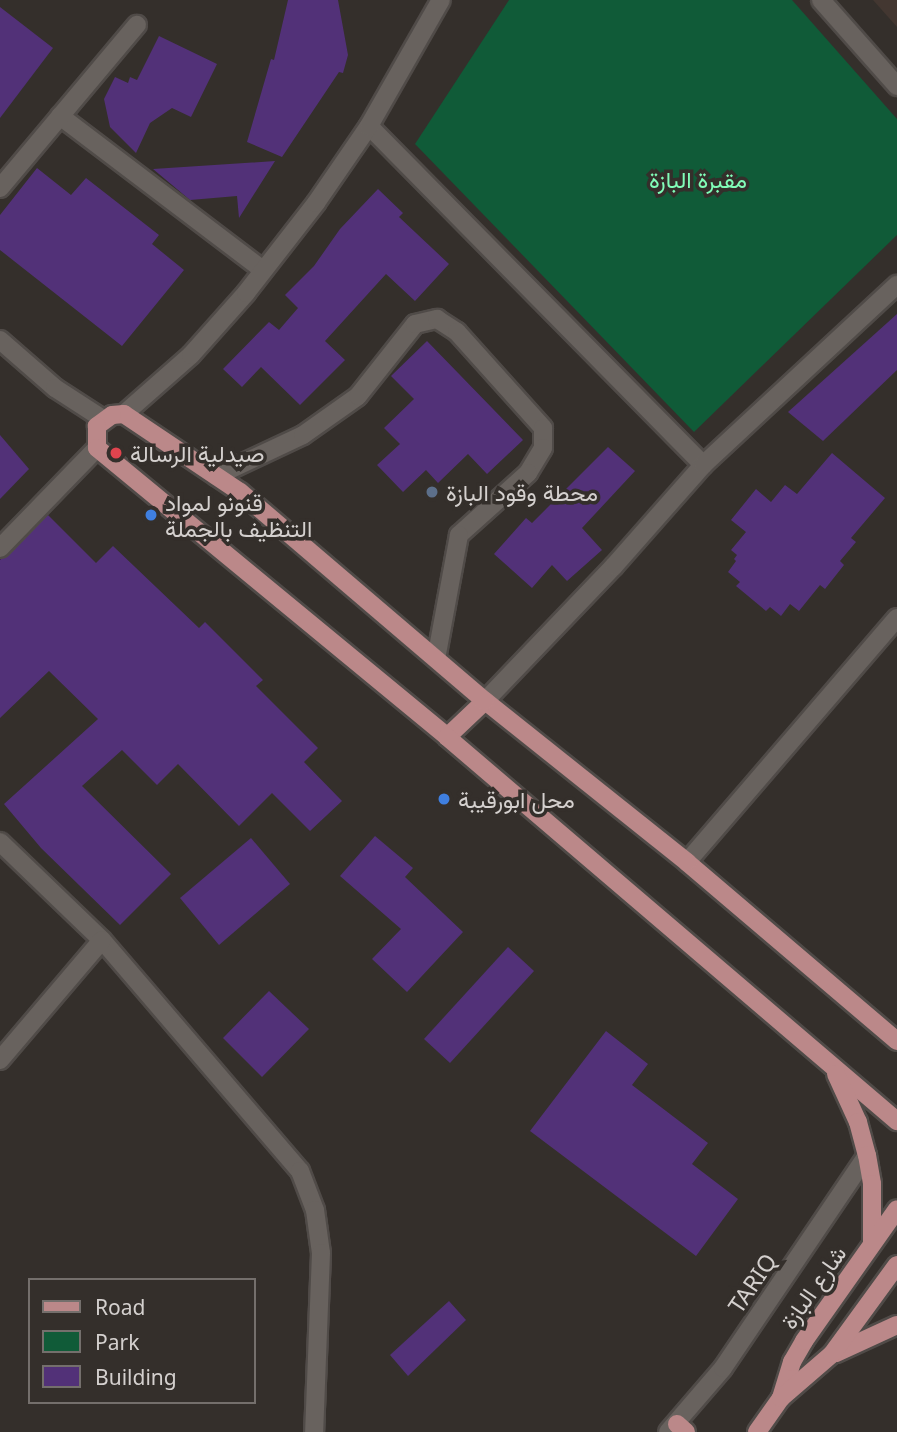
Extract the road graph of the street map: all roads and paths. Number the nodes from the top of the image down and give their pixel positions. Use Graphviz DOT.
graph roads {
  1 [pos="821,0"];
  2 [pos="431,4"];
  3 [pos="137,26"];
  4 [pos="897,86"];
  5 [pos="60,116"];
  6 [pos="369,126"];
  7 [pos="0,188"];
  8 [pos="263,270"];
  9 [pos="897,285"];
  10 [pos="0,340"];
  11 [pos="124,414"];
  12 [pos="103,419"];
  13 [pos="97,448"];
  14 [pos="703,465"];
  15 [pos="216,476"];
  16 [pos="0,548"];
  17 [pos="897,618"];
  18 [pos="436,659"];
  19 [pos="485,701"];
  20 [pos="447,737"];
  21 [pos="0,842"];
  22 [pos="687,862"];
  23 [pos="102,940"];
  24 [pos="867,1013"];
  25 [pos="897,1024"];
  26 [pos="897,1041"];
  27 [pos="0,1060"];
  28 [pos="830,1062"];
  29 [pos="897,1121"];
  30 [pos="867,1155"];
  31 [pos="897,1209"];
  32 [pos="872,1244"];
  33 [pos="897,1265"];
  34 [pos="897,1325"];
  35 [pos="832,1354"];
  36 [pos="780,1398"];
  37 [pos="677,1429"];
  38 [pos="314,1432"];
  39 [pos="757,1432"];
  1 -- 4 [label="street"];
  2 -- 6 [label="street"];
  3 -- 5 [label="street"];
  5 -- 7 [label="street"];
  5 -- 8 [label="street"];
  6 -- 8 [label="street"];
  6 -- 14 [label="street"];
  8 -- 11 [label="street"];
  9 -- 14 [label="street"];
  10 -- 12 [label="street"];
  11 -- 12 [label="main road"];
  11 -- 15 [label="main road"];
  12 -- 13 [label="main road"];
  13 -- 16 [label="street"];
  13 -- 20 [label="main road"];
  14 -- 19 [label="street"];
  15 -- 18 [label="main road"];
  15 -- 18 [label="street"];
  17 -- 22 [label="street"];
  18 -- 19 [label="main road"];
  19 -- 20 [label="main road"];
  19 -- 22 [label="main road"];
  20 -- 28 [label="main road"];
  21 -- 23 [label="street"];
  22 -- 24 [label="main road"];
  23 -- 27 [label="street"];
  23 -- 38 [label="street"];
  24 -- 25 [label="main road"];
  24 -- 26 [label="main road"];
  28 -- 29 [label="main road"];
  28 -- 30 [label="main road"];
  30 -- 32 [label="main road"];
  30 -- 37 [label="street, TARIQ"];
  31 -- 32 [label="main road, شارع البازة"];
  32 -- 36 [label="main road, شارع البازة"];
  33 -- 35 [label="main road, شارع البازة"];
  34 -- 35 [label="main road"];
  35 -- 36 [label="main road, شارع البازة"];
  36 -- 39 [label="main road, شارع البازة"];
}
